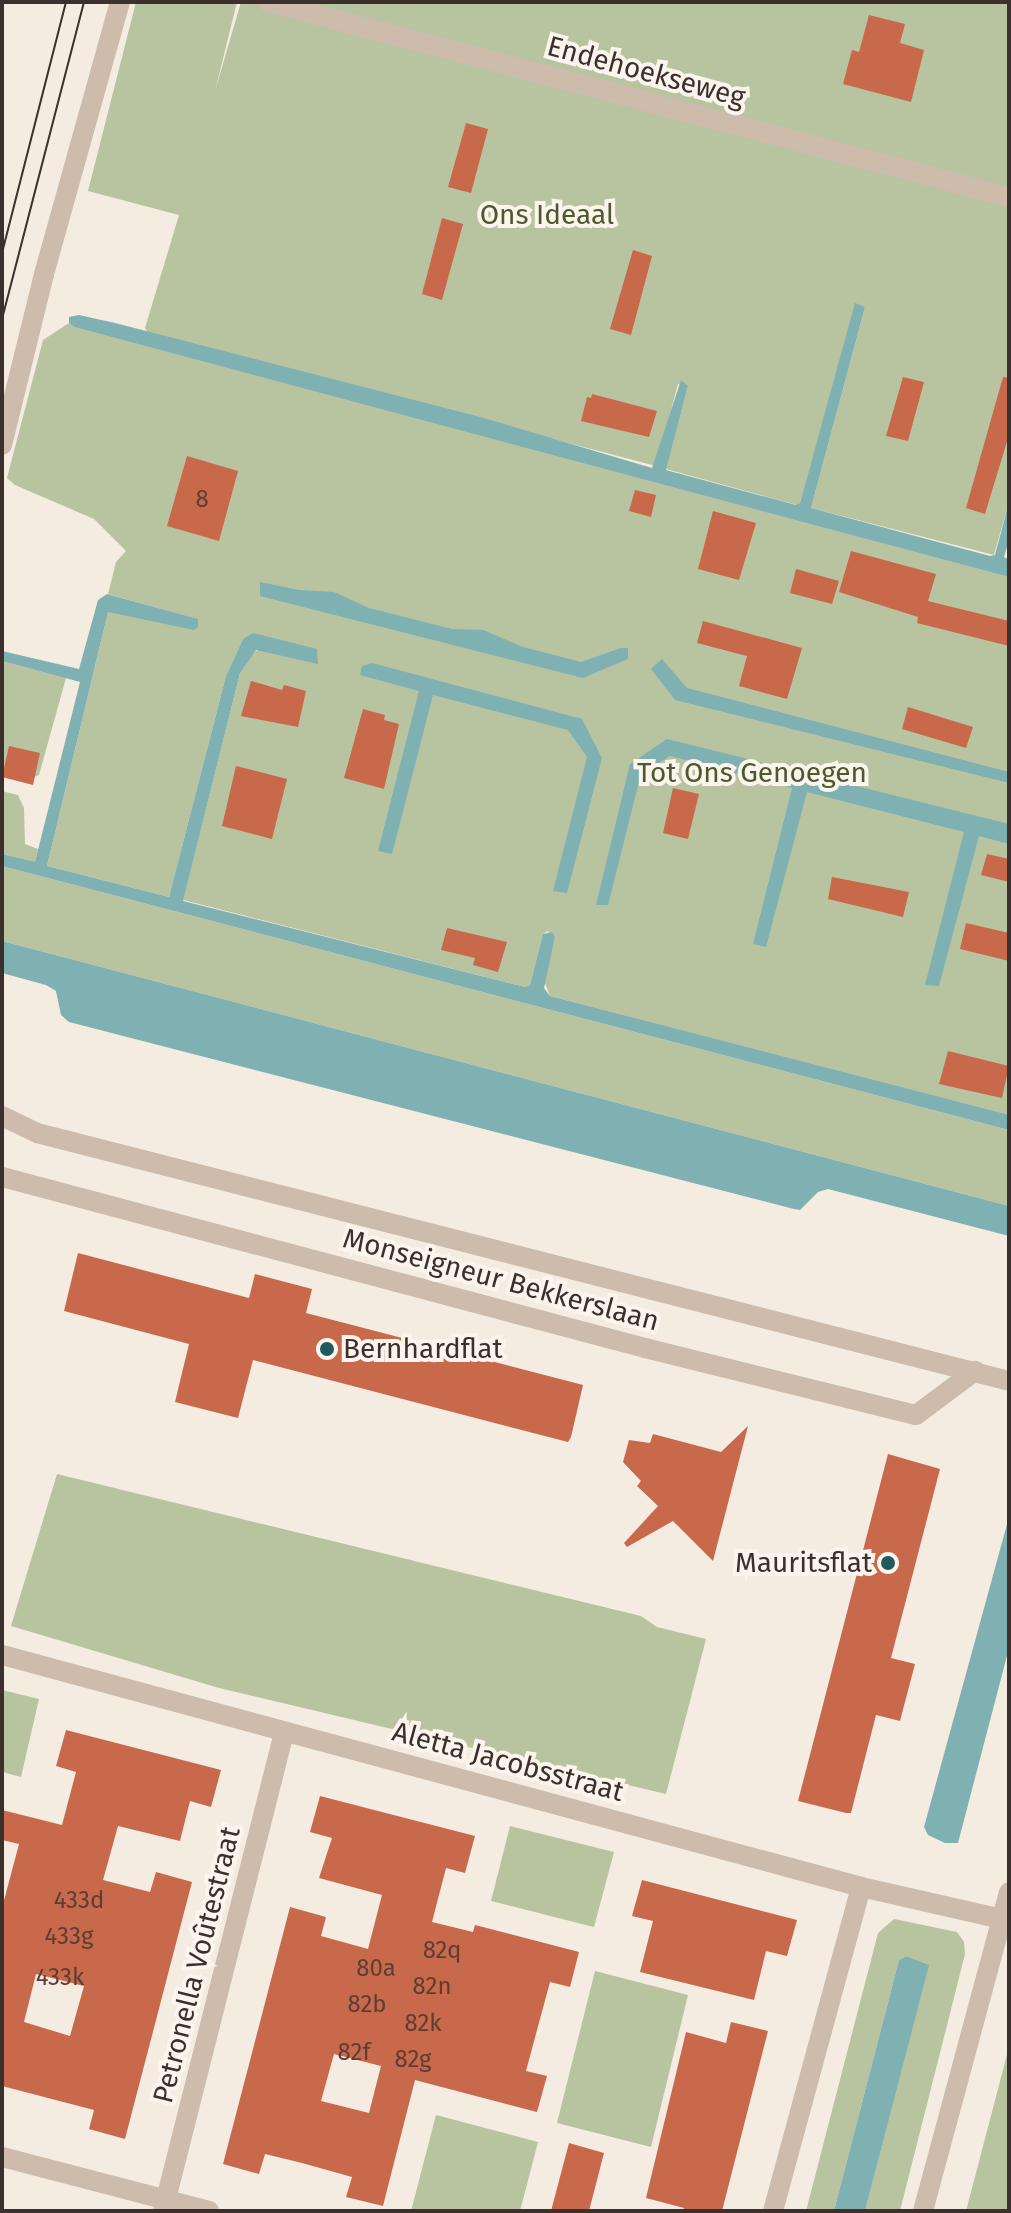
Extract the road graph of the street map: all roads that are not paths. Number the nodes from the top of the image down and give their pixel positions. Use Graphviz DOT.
graph roads {
  1 [pos="120,2"];
  2 [pos="268,2"];
  3 [pos="1009,197"];
  4 [pos="2,445"];
  5 [pos="2,1116"];
  6 [pos="2,1132"];
  7 [pos="37,1133"];
  8 [pos="2,1177"];
  9 [pos="975,1371"];
  10 [pos="1009,1381"];
  11 [pos="2,1655"];
  12 [pos="284,1732"];
  13 [pos="861,1887"];
  14 [pos="1009,1892"];
  15 [pos="1002,1919"];
  16 [pos="2,2157"];
  17 [pos="164,2205"];
  18 [pos="209,2211"];
  19 [pos="773,2211"];
  20 [pos="923,2211"];
  1 -- 4 [label="street"];
  2 -- 3 [label="street, Endehoekseweg"];
  5 -- 7 [label="street, Monseigneur Bekkerslaan"];
  6 -- 7 [label="street, Monseigneur Bekkerslaan"];
  7 -- 9 [label="street, Monseigneur Bekkerslaan"];
  8 -- 9 [label="street, Monseigneur Bekkerslaan"];
  9 -- 10 [label="street, Monseigneur Bekkerslaan"];
  11 -- 12 [label="street, Aletta Jacobsstraat"];
  12 -- 13 [label="street, Aletta Jacobsstraat"];
  12 -- 17 [label="street, Petronella Voûtestraat"];
  13 -- 15 [label="street, Aletta Jacobsstraat"];
  13 -- 19 [label="street"];
  14 -- 15 [label="street"];
  15 -- 20 [label="street"];
  16 -- 17 [label="street"];
  17 -- 18 [label="street"];
}
